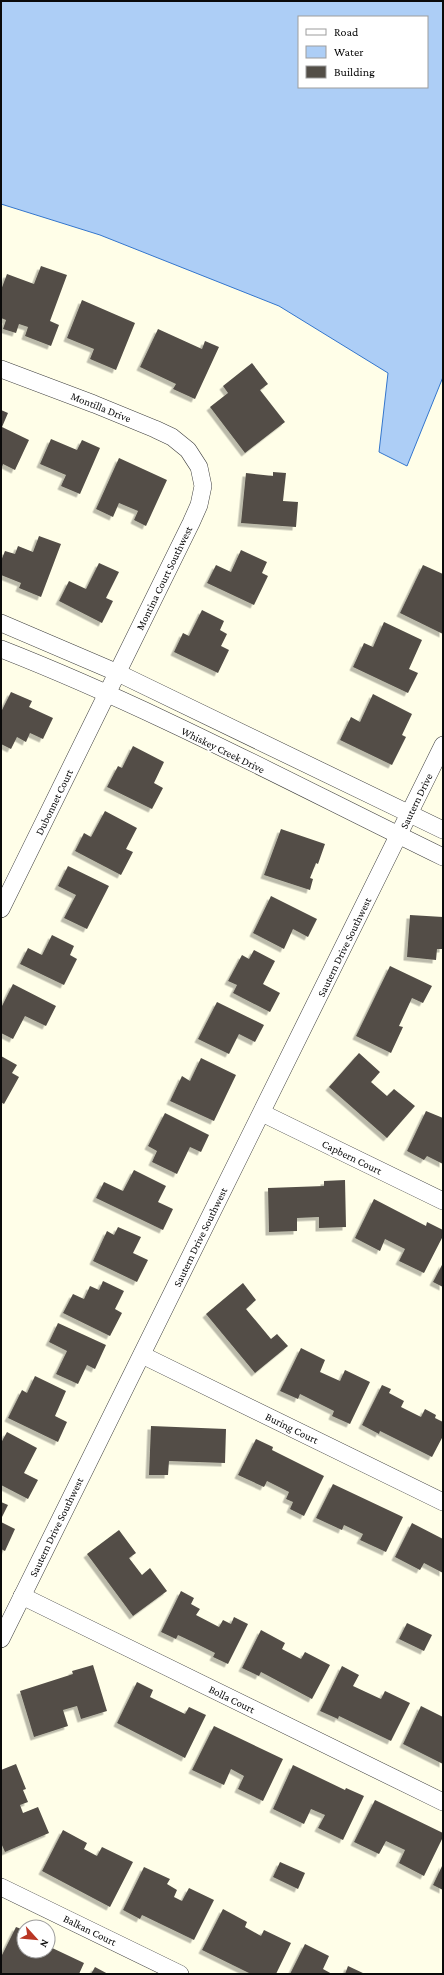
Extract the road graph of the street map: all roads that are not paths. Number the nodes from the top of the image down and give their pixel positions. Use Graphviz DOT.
graph roads {
  1 [pos="1,369"];
  2 [pos="193,458"];
  3 [pos="1,623"];
  4 [pos="1,649"];
  5 [pos="118,673"];
  6 [pos="107,694"];
  7 [pos="443,745"];
  8 [pos="410,814"];
  9 [pos="443,830"];
  10 [pos="399,836"];
  11 [pos="443,857"];
  12 [pos="1,909"];
  13 [pos="262,1113"];
  14 [pos="443,1201"];
  15 [pos="142,1355"];
  16 [pos="443,1502"];
  17 [pos="22,1596"];
  18 [pos="1,1639"];
  19 [pos="443,1802"];
  20 [pos="1,1887"];
  21 [pos="180,1974"];
  1 -- 2 [label="street, Montilla Drive"];
  2 -- 5 [label="street, Montina Court Southwest"];
  3 -- 5 [label="street"];
  4 -- 6 [label="street, Whiskey Creek Drive"];
  5 -- 6 [label="street, Montina Court Southwest"];
  5 -- 8 [label="street"];
  6 -- 10 [label="street, Whiskey Creek Drive"];
  6 -- 12 [label="street, Dubonnet Court"];
  7 -- 8 [label="street, Sautern Drive"];
  8 -- 9 [label="street"];
  8 -- 10 [label="street, Sautern Drive"];
  10 -- 11 [label="street, Whiskey Creek Drive"];
  10 -- 13 [label="street, Sautern Drive Southwest"];
  13 -- 14 [label="street, Capbern Court"];
  13 -- 15 [label="street, Sautern Drive Southwest"];
  15 -- 16 [label="street, Buring Court"];
  15 -- 17 [label="street, Sautern Drive Southwest"];
  17 -- 18 [label="street, Sautern Drive Southwest"];
  17 -- 19 [label="street, Bolla Court"];
  20 -- 21 [label="street, Balkan Court"];
}
